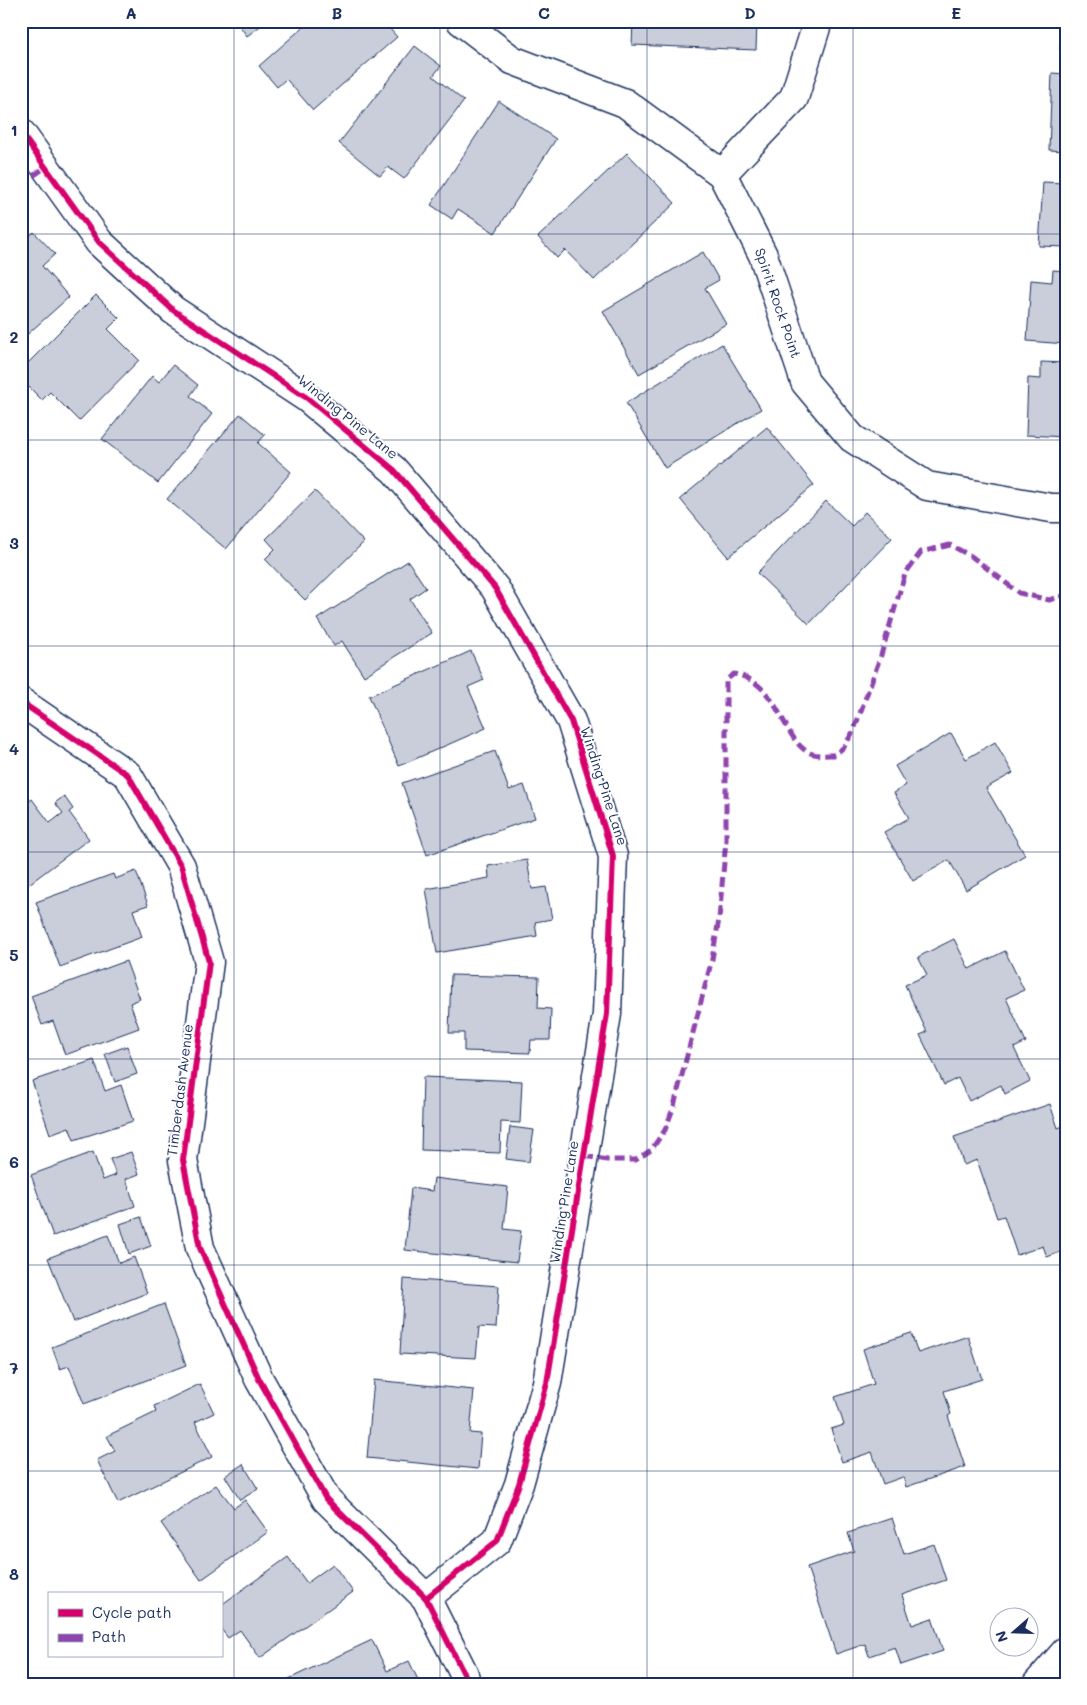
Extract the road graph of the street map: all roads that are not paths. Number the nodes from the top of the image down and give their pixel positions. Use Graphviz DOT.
graph roads {
  1 [pos="461,21"];
  2 [pos="818,21"];
  3 [pos="21,133"];
  4 [pos="722,174"];
  5 [pos="1066,508"];
  6 [pos="21,702"];
  7 [pos="426,1598"];
  8 [pos="1066,1651"];
  9 [pos="466,1684"];
  10 [pos="1037,1684"];
  1 -- 4 [label="street, Spirit Rock Point"];
  2 -- 4 [label="street"];
  3 -- 7 [label="street, Winding Pine Lane"];
  4 -- 5 [label="street, Spirit Rock Point"];
  6 -- 7 [label="street, Timberdash Avenue"];
  7 -- 9 [label="street, Timberdash Avenue"];
  8 -- 10 [label="street"];
}
